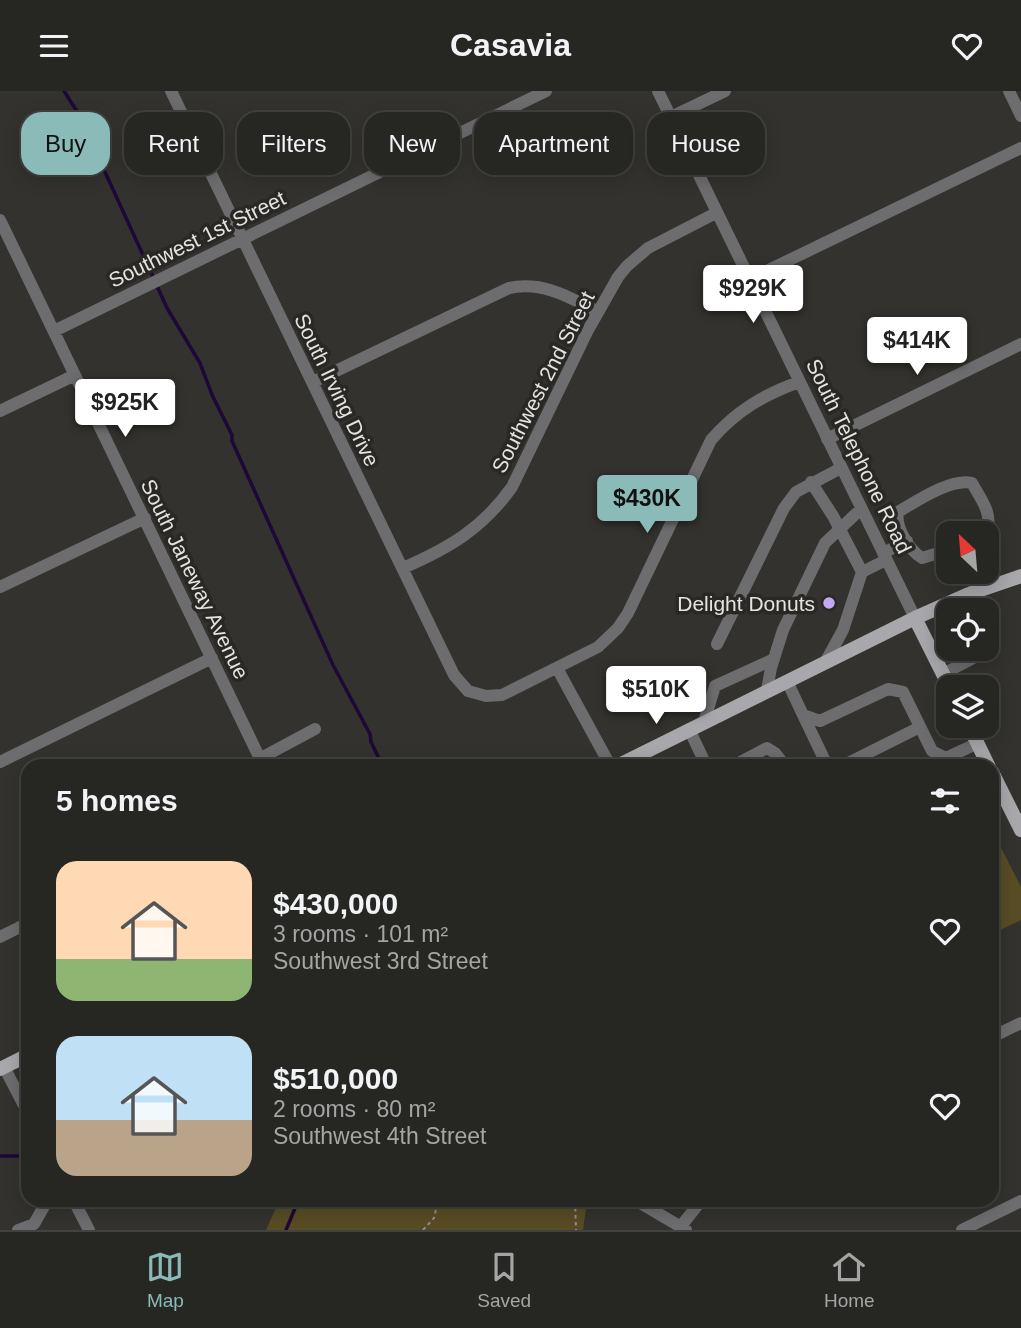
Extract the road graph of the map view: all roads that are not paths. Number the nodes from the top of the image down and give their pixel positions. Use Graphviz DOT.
graph roads {
  1 [pos="546,91"];
  2 [pos="658,91"];
  3 [pos="725,91"];
  4 [pos="1009,91"];
  5 [pos="174,92"];
  6 [pos="668,112"];
  7 [pos="681,112"];
  8 [pos="1021,116"];
  9 [pos="1021,148"];
  10 [pos="698,175"];
  11 [pos="716,213"];
  12 [pos="0,220"];
  13 [pos="242,238"];
  14 [pos="750,279"];
  15 [pos="598,312"];
  16 [pos="54,331"];
  17 [pos="1021,344"];
  18 [pos="75,375"];
  19 [pos="313,381"];
  20 [pos="799,382"];
  21 [pos="0,411"];
  22 [pos="827,439"];
  23 [pos="841,468"];
  24 [pos="811,482"];
  25 [pos="861,509"];
  26 [pos="145,518"];
  27 [pos="990,521"];
  28 [pos="839,530"];
  29 [pos="907,541"];
  30 [pos="936,554"];
  31 [pos="885,557"];
  32 [pos="403,568"];
  33 [pos="862,572"];
  34 [pos="1021,576"];
  35 [pos="971,585"];
  36 [pos="0,587"];
  37 [pos="973,592"];
  38 [pos="974,598"];
  39 [pos="915,618"];
  40 [pos="717,644"];
  41 [pos="212,658"];
  42 [pos="774,659"];
  43 [pos="826,661"];
  44 [pos="968,661"];
  45 [pos="557,668"];
  46 [pos="943,674"];
  47 [pos="787,681"];
  48 [pos="768,690"];
  49 [pos="803,715"];
  50 [pos="704,722"];
  51 [pos="920,727"];
  52 [pos="315,729"];
  53 [pos="689,729"];
  54 [pos="975,738"];
  55 [pos="978,743"];
  56 [pos="261,759"];
  57 [pos="267,759"];
  58 [pos="608,759"];
  59 [pos="629,759"];
  60 [pos="703,759"];
  61 [pos="746,759"];
  62 [pos="780,759"];
  63 [pos="824,759"];
  64 [pos="856,759"];
  65 [pos="985,759"];
  66 [pos="0,762"];
  67 [pos="999,786"];
  68 [pos="1021,829"];
  69 [pos="21,926"];
  70 [pos="0,937"];
  71 [pos="1021,1023"];
  72 [pos="999,1034"];
  73 [pos="21,1058"];
  74 [pos="2,1068"];
  75 [pos="21,1101"];
  76 [pos="1021,1202"];
  77 [pos="44,1207"];
  78 [pos="77,1207"];
  79 [pos="647,1207"];
  80 [pos="697,1207"];
  81 [pos="684,1228"];
  82 [pos="18,1230"];
  83 [pos="89,1230"];
  84 [pos="962,1230"];
  1 -- 13 [label="street, Southwest 1st Street"];
  2 -- 6 [label="street, South Telephone Road"];
  3 -- 7 [label="street"];
  4 -- 8 [label="street"];
  5 -- 13 [label="street, South Irving Drive"];
  9 -- 14 [label="street"];
  10 -- 11 [label="street, South Telephone Road"];
  11 -- 14 [label="street, South Telephone Road"];
  11 -- 15 [label="street, Southwest 2nd Street"];
  12 -- 16 [label="street, South Janeway Avenue"];
  13 -- 16 [label="street, Southwest 1st Street"];
  13 -- 19 [label="street, South Irving Drive"];
  14 -- 20 [label="street, South Telephone Road"];
  15 -- 19 [label="street"];
  15 -- 32 [label="street, Southwest 2nd Street"];
  16 -- 18 [label="street, South Janeway Avenue"];
  17 -- 22 [label="street"];
  18 -- 21 [label="street"];
  18 -- 26 [label="street, South Janeway Avenue"];
  19 -- 32 [label="street, South Irving Drive"];
  20 -- 22 [label="street, South Telephone Road"];
  20 -- 45 [label="street"];
  22 -- 23 [label="street, South Telephone Road"];
  23 -- 24 [label="street"];
  23 -- 25 [label="street, South Telephone Road"];
  24 -- 28 [label="street"];
  24 -- 40 [label="street"];
  25 -- 28 [label="street"];
  25 -- 31 [label="street, South Telephone Road"];
  26 -- 36 [label="street"];
  26 -- 41 [label="street, South Janeway Avenue"];
  27 -- 29 [label="street"];
  28 -- 33 [label="street"];
  28 -- 42 [label="street"];
  29 -- 30 [label="street"];
  29 -- 31 [label="street"];
  31 -- 33 [label="street"];
  31 -- 39 [label="street, South Telephone Road"];
  32 -- 45 [label="street, South Irving Drive"];
  33 -- 43 [label="street"];
  34 -- 37 [label="main road"];
  35 -- 37 [label="street"];
  37 -- 38 [label="street"];
  37 -- 39 [label="main road"];
  39 -- 43 [label="main road"];
  39 -- 46 [label="main road, South Telephone Road"];
  41 -- 56 [label="street, South Janeway Avenue"];
  41 -- 66 [label="street"];
  42 -- 48 [label="street"];
  42 -- 50 [label="street"];
  43 -- 47 [label="main road"];
  44 -- 46 [label="street"];
  45 -- 58 [label="street"];
  47 -- 48 [label="main road"];
  47 -- 49 [label="street"];
  48 -- 50 [label="main road"];
  49 -- 51 [label="street"];
  49 -- 63 [label="street"];
  50 -- 53 [label="main road"];
  51 -- 55 [label="street"];
  51 -- 64 [label="street"];
  52 -- 57 [label="street"];
  53 -- 59 [label="main road"];
  53 -- 60 [label="street"];
  54 -- 55 [label="main road"];
  55 -- 65 [label="main road"];
  61 -- 62 [label="street"];
  67 -- 68 [label="main road"];
  69 -- 70 [label="street"];
  71 -- 72 [label="street"];
  73 -- 74 [label="main road"];
  74 -- 75 [label="street"];
  76 -- 84 [label="street"];
  77 -- 82 [label="street"];
  78 -- 83 [label="street"];
  79 -- 81 [label="street"];
  80 -- 81 [label="street"];
}
